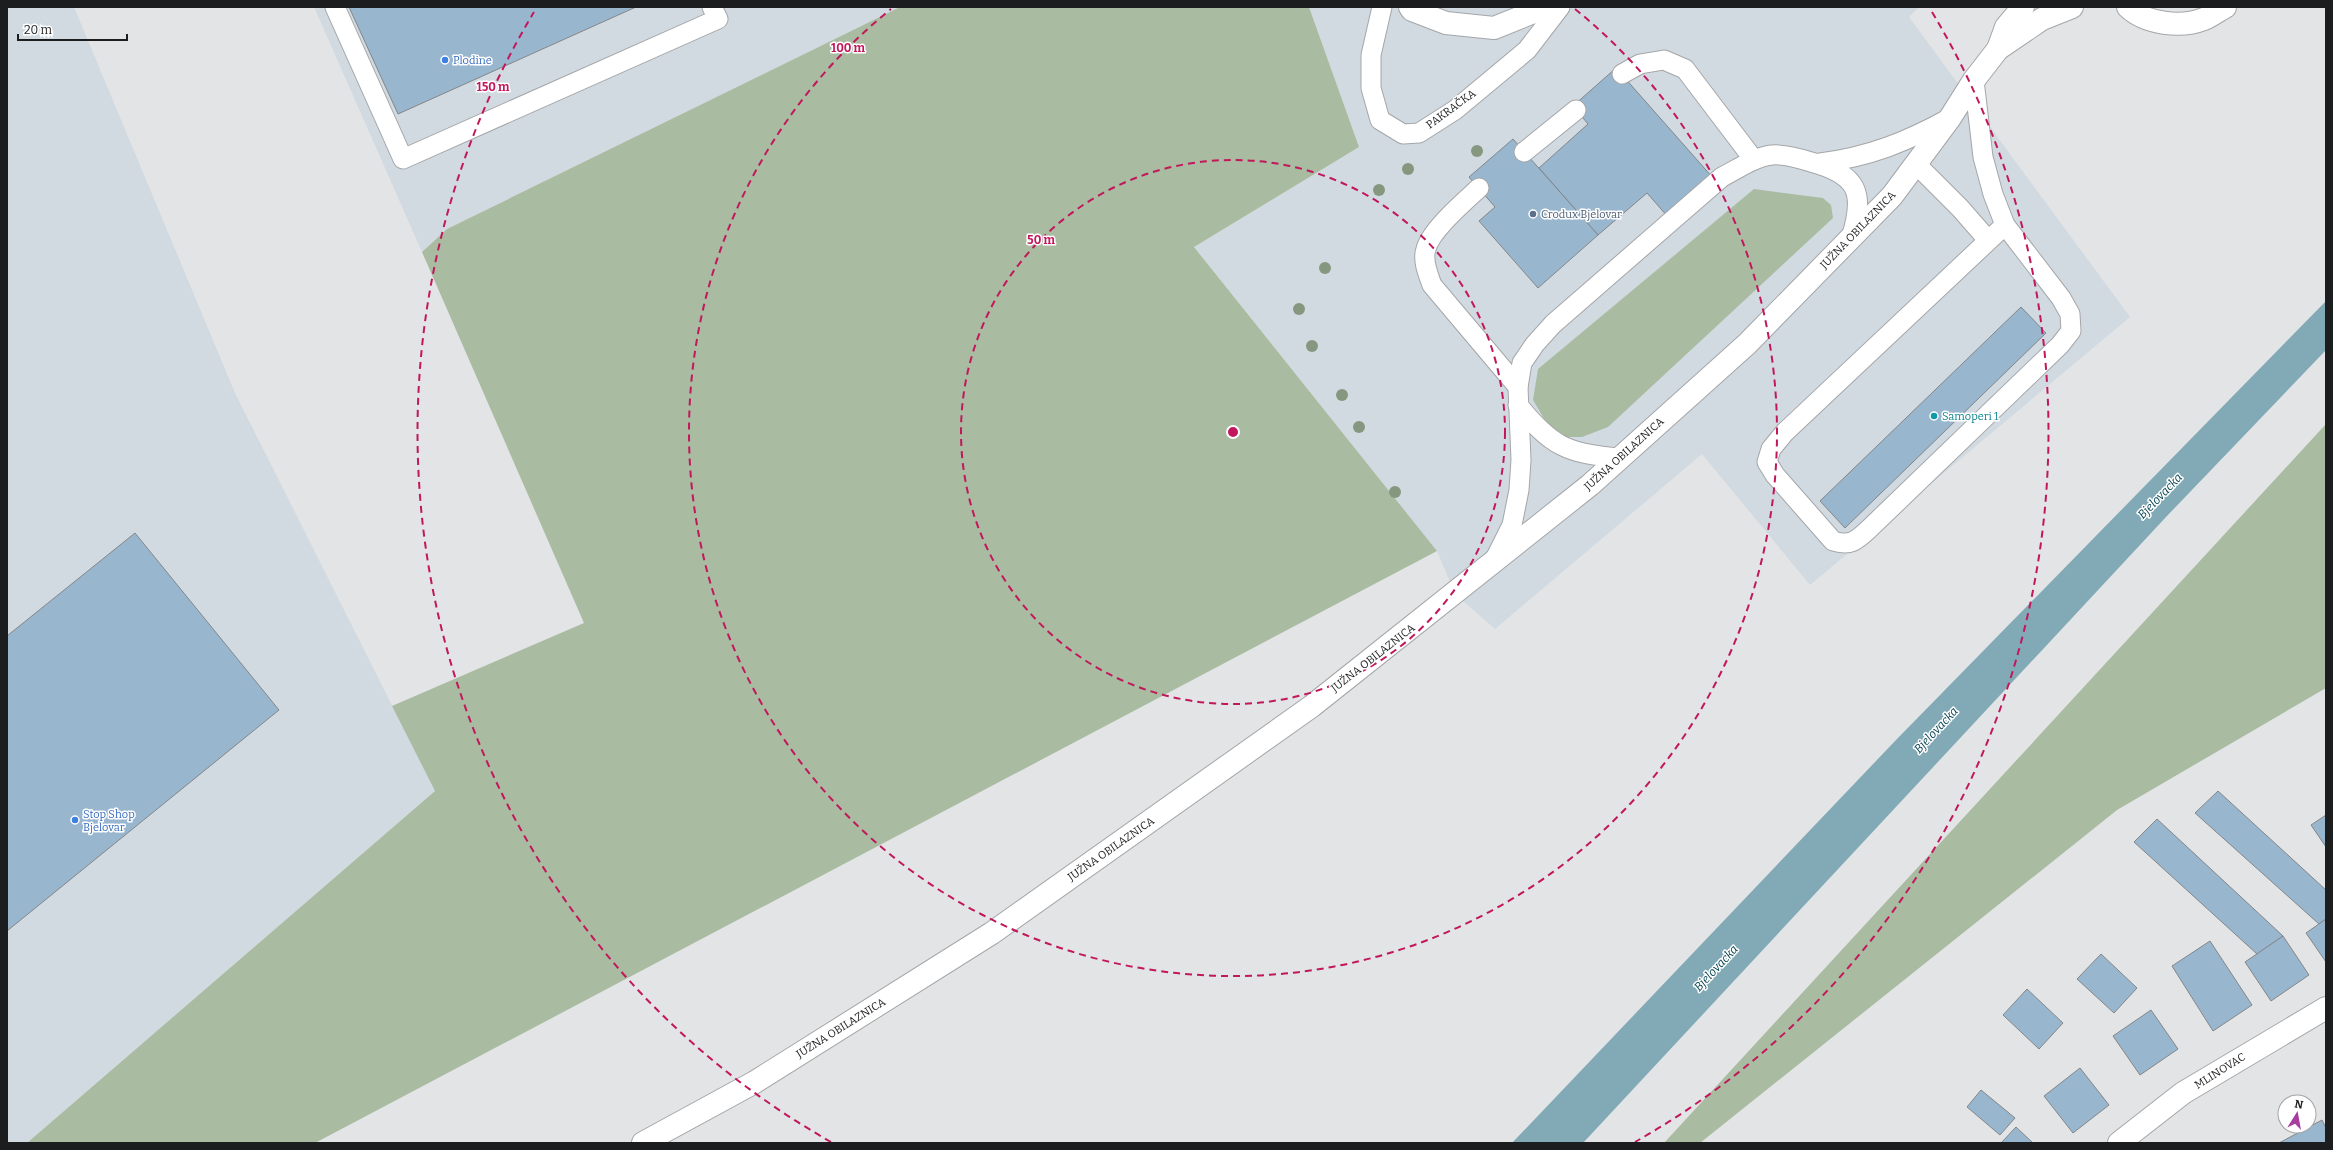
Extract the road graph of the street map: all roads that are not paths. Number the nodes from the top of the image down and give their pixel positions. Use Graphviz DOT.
graph roads {
  1 [pos="335,7"];
  2 [pos="712,7"];
  3 [pos="1382,7"];
  4 [pos="1410,7"];
  5 [pos="1546,7"];
  6 [pos="1560,7"];
  7 [pos="2023,7"];
  8 [pos="2072,7"];
  9 [pos="2225,7"];
  10 [pos="2126,8"];
  11 [pos="1998,48"];
  12 [pos="1622,74"];
  13 [pos="1974,80"];
  14 [pos="1576,110"];
  15 [pos="1950,118"];
  16 [pos="1524,152"];
  17 [pos="1754,160"];
  18 [pos="1816,163"];
  19 [pos="1917,165"];
  20 [pos="1479,188"];
  21 [pos="2005,225"];
  22 [pos="1851,238"];
  23 [pos="1988,240"];
  24 [pos="1518,396"];
  25 [pos="1620,458"];
  26 [pos="1493,563"];
  27 [pos="2326,1008"];
  28 [pos="643,1143"];
  29 [pos="2119,1143"];
  1 -- 2 [label="lane"];
  3 -- 6 [label="lane, PAKRAČKA"];
  4 -- 5 [label="main road"];
  7 -- 11 [label="main road, JUŽNA OBILAZNICA"];
  8 -- 11 [label="main road, JUŽNA OBILAZNICA"];
  9 -- 10 [label="main road"];
  11 -- 13 [label="main road, JUŽNA OBILAZNICA"];
  12 -- 17 [label="lane"];
  13 -- 15 [label="main road, JUŽNA OBILAZNICA"];
  13 -- 21 [label="lane"];
  14 -- 16 [label="lane"];
  15 -- 18 [label="lane"];
  15 -- 19 [label="main road, JUŽNA OBILAZNICA"];
  17 -- 18 [label="lane"];
  17 -- 24 [label="lane"];
  18 -- 22 [label="lane"];
  19 -- 22 [label="main road, JUŽNA OBILAZNICA"];
  19 -- 23 [label="lane"];
  20 -- 24 [label="lane"];
  21 -- 23 [label="lane"];
  21 -- 23 [label="lane"];
  22 -- 25 [label="main road, JUŽNA OBILAZNICA"];
  24 -- 25 [label="lane"];
  24 -- 26 [label="lane"];
  25 -- 26 [label="main road, JUŽNA OBILAZNICA"];
  26 -- 28 [label="main road, JUŽNA OBILAZNICA"];
  27 -- 29 [label="main road, MLINOVAC"];
}
